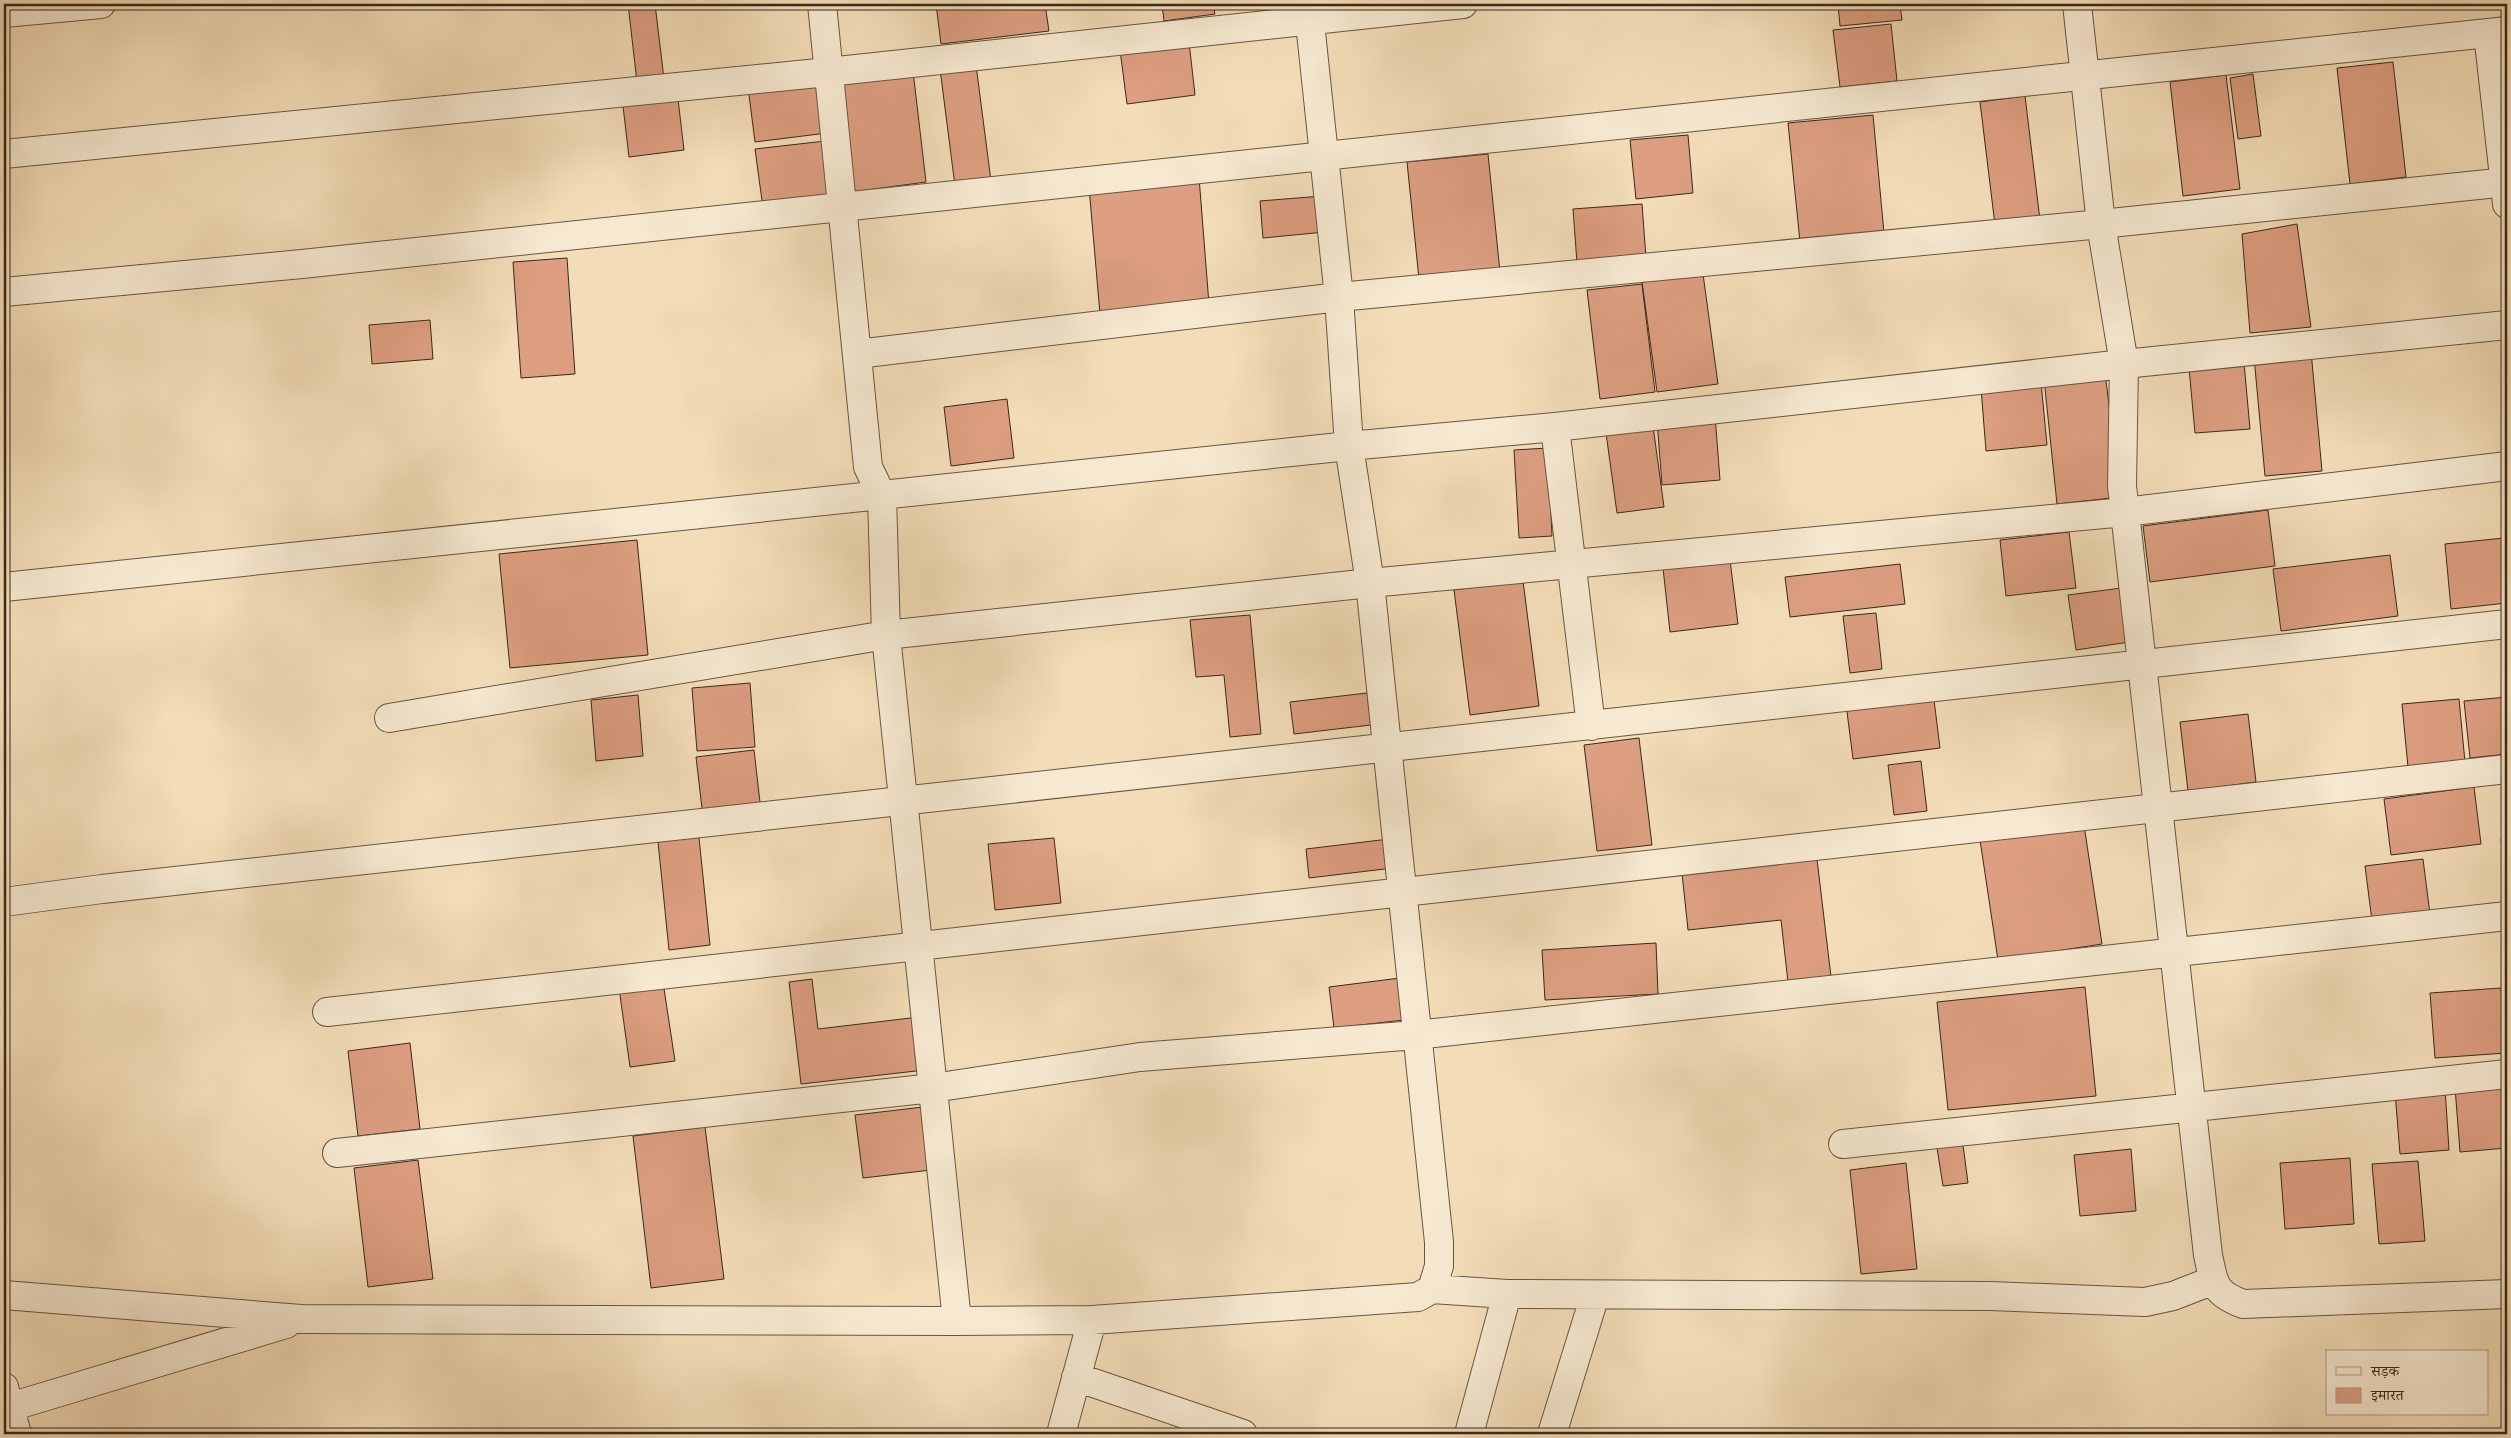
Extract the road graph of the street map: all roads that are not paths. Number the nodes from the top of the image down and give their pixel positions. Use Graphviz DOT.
graph roads {
  1 [pos="102,4"];
  2 [pos="822,4"];
  3 [pos="1463,4"];
  4 [pos="2077,4"];
  5 [pos="1308,12"];
  6 [pos="4,14"];
  7 [pos="2498,32"];
  8 [pos="828,72"];
  9 [pos="2085,75"];
  10 [pos="4,154"];
  11 [pos="1324,156"];
  12 [pos="2506,189"];
  13 [pos="842,207"];
  14 [pos="2101,224"];
  15 [pos="4,292"];
  16 [pos="1339,298"];
  17 [pos="2507,325"];
  18 [pos="857,354"];
  19 [pos="2124,364"];
  20 [pos="1555,427"];
  21 [pos="1349,446"];
  22 [pos="2507,466"];
  23 [pos="882,496"];
  24 [pos="2125,512"];
  25 [pos="1571,564"];
  26 [pos="1370,583"];
  27 [pos="4,587"];
  28 [pos="2507,624"];
  29 [pos="886,635"];
  30 [pos="2141,664"];
  31 [pos="390,718"];
  32 [pos="1591,726"];
  33 [pos="1386,748"];
  34 [pos="2507,769"];
  35 [pos="903,800"];
  36 [pos="2157,808"];
  37 [pos="1402,892"];
  38 [pos="4,902"];
  39 [pos="2507,916"];
  40 [pos="918,946"];
  41 [pos="2174,952"];
  42 [pos="327,1012"];
  43 [pos="1416,1035"];
  44 [pos="2507,1074"];
  45 [pos="933,1088"];
  46 [pos="2192,1107"];
  47 [pos="1843,1144"];
  48 [pos="337,1153"];
  49 [pos="2214,1280"];
  50 [pos="1432,1289"];
  51 [pos="1507,1294"];
  52 [pos="2507,1294"];
  53 [pos="4,1295"];
  54 [pos="1595,1295"];
  55 [pos="301,1319"];
  56 [pos="1092,1320"];
  57 [pos="957,1321"];
  58 [pos="1076,1377"];
  59 [pos="7,1397"];
  60 [pos="1231,1432"];
  61 [pos="16,1434"];
  62 [pos="1061,1434"];
  63 [pos="1469,1434"];
  64 [pos="1552,1434"];
  1 -- 6 [label="street"];
  2 -- 8 [label="street"];
  3 -- 5 [label="street"];
  4 -- 9 [label="street"];
  5 -- 8 [label="street"];
  5 -- 11 [label="street"];
  7 -- 9 [label="street"];
  7 -- 12 [label="street"];
  8 -- 10 [label="street"];
  8 -- 13 [label="street"];
  9 -- 11 [label="street"];
  9 -- 14 [label="street"];
  11 -- 13 [label="street"];
  11 -- 16 [label="street"];
  12 -- 14 [label="street"];
  13 -- 15 [label="street"];
  13 -- 18 [label="street"];
  14 -- 16 [label="street"];
  14 -- 19 [label="street"];
  16 -- 18 [label="street"];
  16 -- 21 [label="street"];
  17 -- 19 [label="street"];
  18 -- 23 [label="street"];
  19 -- 20 [label="street"];
  19 -- 24 [label="street"];
  20 -- 21 [label="street"];
  20 -- 25 [label="street"];
  21 -- 23 [label="street"];
  21 -- 26 [label="street"];
  22 -- 24 [label="street"];
  23 -- 27 [label="street"];
  23 -- 29 [label="street"];
  24 -- 25 [label="street"];
  24 -- 30 [label="street"];
  25 -- 26 [label="street"];
  25 -- 32 [label="street"];
  26 -- 29 [label="street"];
  26 -- 33 [label="street"];
  28 -- 30 [label="street"];
  29 -- 31 [label="street"];
  29 -- 35 [label="street"];
  30 -- 32 [label="street"];
  30 -- 36 [label="street"];
  32 -- 33 [label="street"];
  33 -- 35 [label="street"];
  33 -- 37 [label="street"];
  34 -- 36 [label="street"];
  35 -- 38 [label="street"];
  35 -- 40 [label="street"];
  36 -- 37 [label="street"];
  36 -- 41 [label="street"];
  37 -- 40 [label="street"];
  37 -- 43 [label="street"];
  39 -- 41 [label="street"];
  40 -- 42 [label="street"];
  40 -- 45 [label="street"];
  41 -- 43 [label="street"];
  41 -- 46 [label="street"];
  43 -- 45 [label="street"];
  43 -- 50 [label="street"];
  44 -- 46 [label="street"];
  45 -- 48 [label="street"];
  45 -- 57 [label="street"];
  46 -- 47 [label="street"];
  46 -- 49 [label="street"];
  49 -- 52 [label="street"];
  49 -- 54 [label="street"];
  50 -- 51 [label="street"];
  50 -- 56 [label="street"];
  51 -- 54 [label="street"];
  51 -- 63 [label="street"];
  53 -- 55 [label="street"];
  54 -- 64 [label="street"];
  55 -- 57 [label="street"];
  55 -- 59 [label="street"];
  56 -- 57 [label="street"];
  56 -- 58 [label="street"];
  58 -- 60 [label="street"];
  58 -- 62 [label="street"];
  59 -- 61 [label="street"];
}
